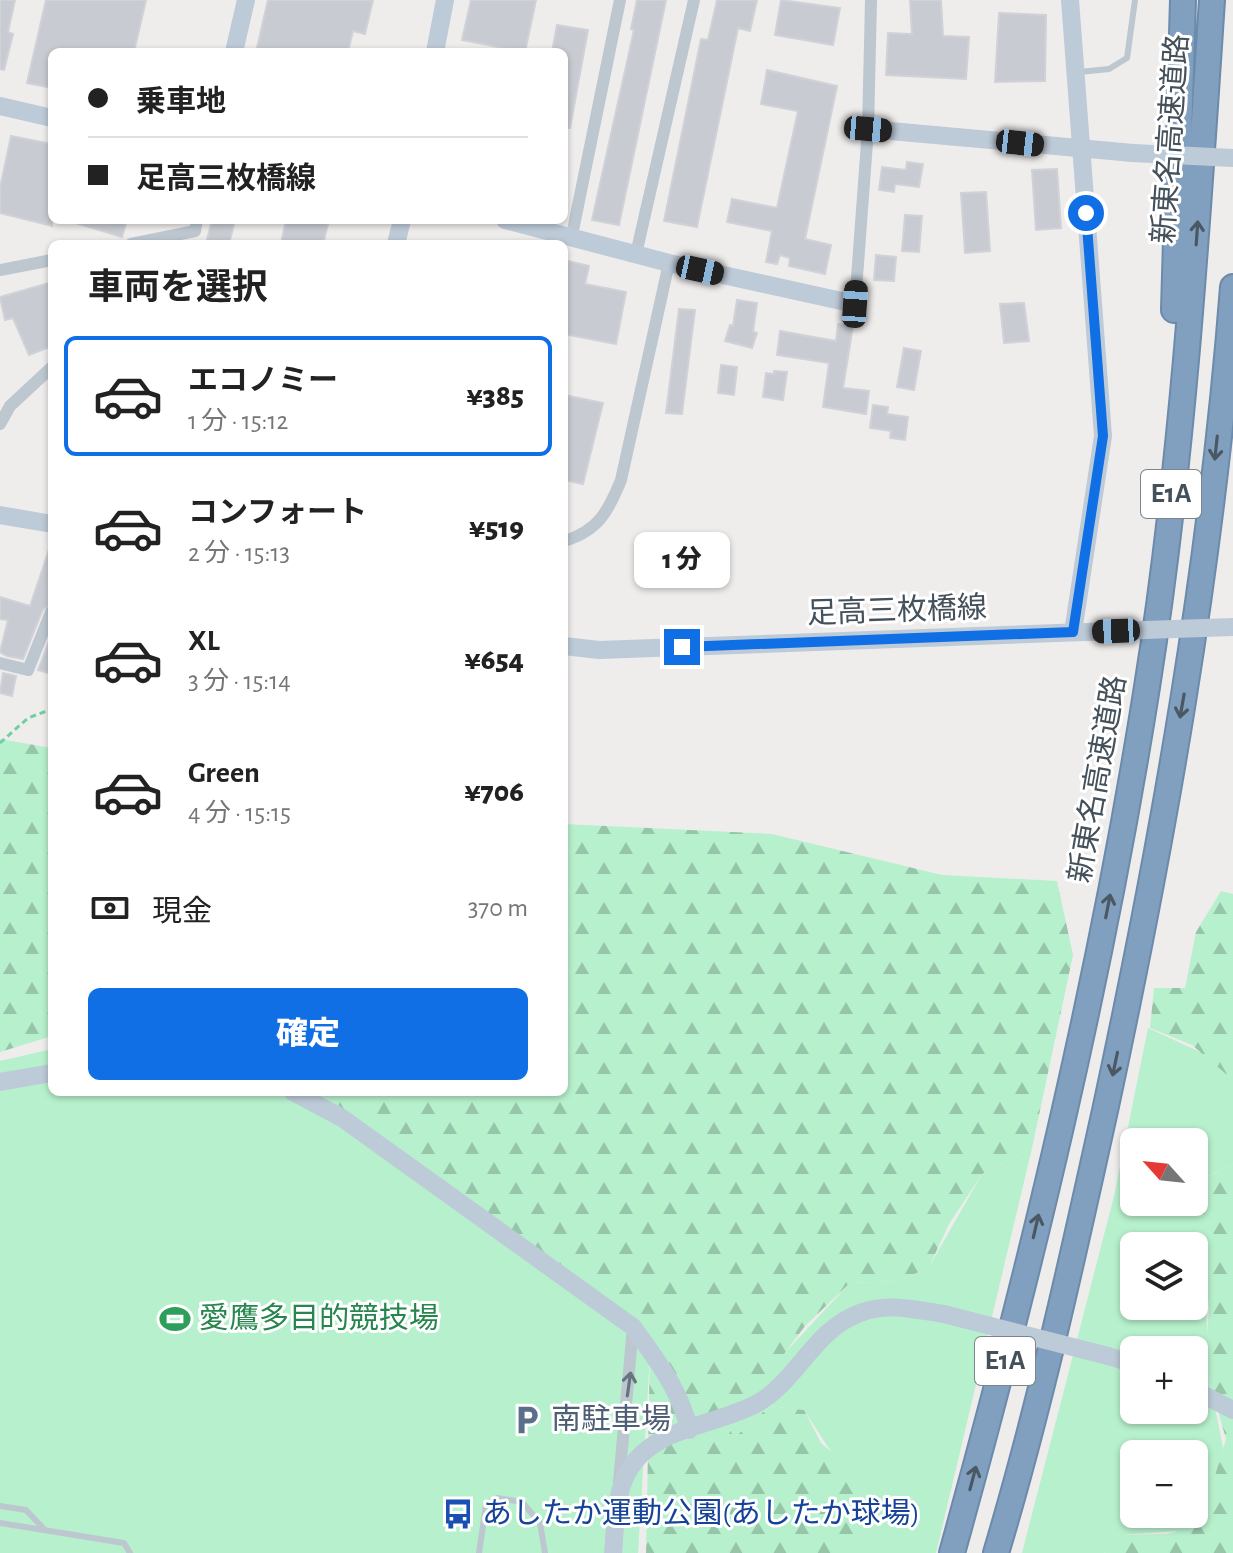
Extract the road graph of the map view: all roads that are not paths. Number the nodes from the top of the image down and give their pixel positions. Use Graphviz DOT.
graph roads {
  1 [pos="246,0"];
  2 [pos="445,0"];
  3 [pos="620,0"];
  4 [pos="694,0"];
  5 [pos="871,0"];
  6 [pos="1070,0"];
  7 [pos="1135,0"];
  8 [pos="1183,0"];
  9 [pos="1212,0"];
  10 [pos="235,48"];
  11 [pos="436,48"];
  12 [pos="1075,73"];
  13 [pos="0,106"];
  14 [pos="48,117"];
  15 [pos="868,129"];
  16 [pos="1080,149"];
  17 [pos="1233,158"];
  18 [pos="523,224"];
  19 [pos="195,232"];
  20 [pos="572,235"];
  21 [pos="152,240"];
  22 [pos="636,254"];
  23 [pos="48,261"];
  24 [pos="669,263"];
  25 [pos="0,270"];
  26 [pos="1233,287"];
  27 [pos="855,304"];
  28 [pos="48,371"];
  29 [pos="0,424"];
  30 [pos="0,515"];
  31 [pos="48,523"];
  32 [pos="568,540"];
  33 [pos="48,620"];
  34 [pos="1233,627"];
  35 [pos="1080,632"];
  36 [pos="568,646"];
  37 [pos="0,663"];
  38 [pos="1148,683"];
  39 [pos="48,1074"];
  40 [pos="0,1082"];
  41 [pos="301,1096"];
  42 [pos="633,1327"];
  43 [pos="1120,1360"];
  44 [pos="1208,1397"];
  45 [pos="1233,1410"];
  46 [pos="689,1430"];
  47 [pos="619,1490"];
  48 [pos="0,1506"];
  49 [pos="0,1523"];
  50 [pos="45,1530"];
  51 [pos="130,1553"];
  52 [pos="479,1553"];
  53 [pos="545,1553"];
  54 [pos="613,1553"];
  55 [pos="952,1553"];
  56 [pos="996,1553"];
  1 -- 10 [label="street"];
  2 -- 11 [label="street"];
  3 -- 20 [label="street"];
  4 -- 22 [label="street"];
  5 -- 15 [label="street"];
  6 -- 12 [label="street"];
  7 -- 12 [label="lane"];
  8 -- 38 [label="highway"];
  38 -- 9 [label="highway, 新東名高速道路 / E1A, one-way"];
  12 -- 16 [label="street"];
  13 -- 14 [label="street"];
  15 -- 16 [label="street"];
  15 -- 27 [label="street"];
  16 -- 17 [label="street, bridge"];
  16 -- 35 [label="street"];
  18 -- 20 [label="street"];
  19 -- 21 [label="street"];
  20 -- 22 [label="street"];
  22 -- 24 [label="street"];
  23 -- 25 [label="street"];
  24 -- 27 [label="street"];
  24 -- 32 [label="street"];
  26 -- 56 [label="highway, E1A, one-way"];
  28 -- 29 [label="street"];
  30 -- 31 [label="street"];
  33 -- 37 [label="street"];
  34 -- 35 [label="street, 足高三枚橋線, bridge"];
  35 -- 36 [label="street, 足高三枚橋線"];
  55 -- 38 [label="highway, 新東名高速道路 / E1A, one-way"];
  39 -- 40 [label="street"];
  41 -- 42 [label="street"];
  42 -- 46 [label="street"];
  47 -- 42 [label="street, one-way"];
  43 -- 46 [label="street, bridge"];
  44 -- 45 [label="street"];
  46 -- 47 [label="street"];
  47 -- 54 [label="street"];
  48 -- 50 [label="lane"];
  49 -- 50 [label="lane"];
  50 -- 51 [label="lane"];
  52 -- 53 [label="lane"];
}
